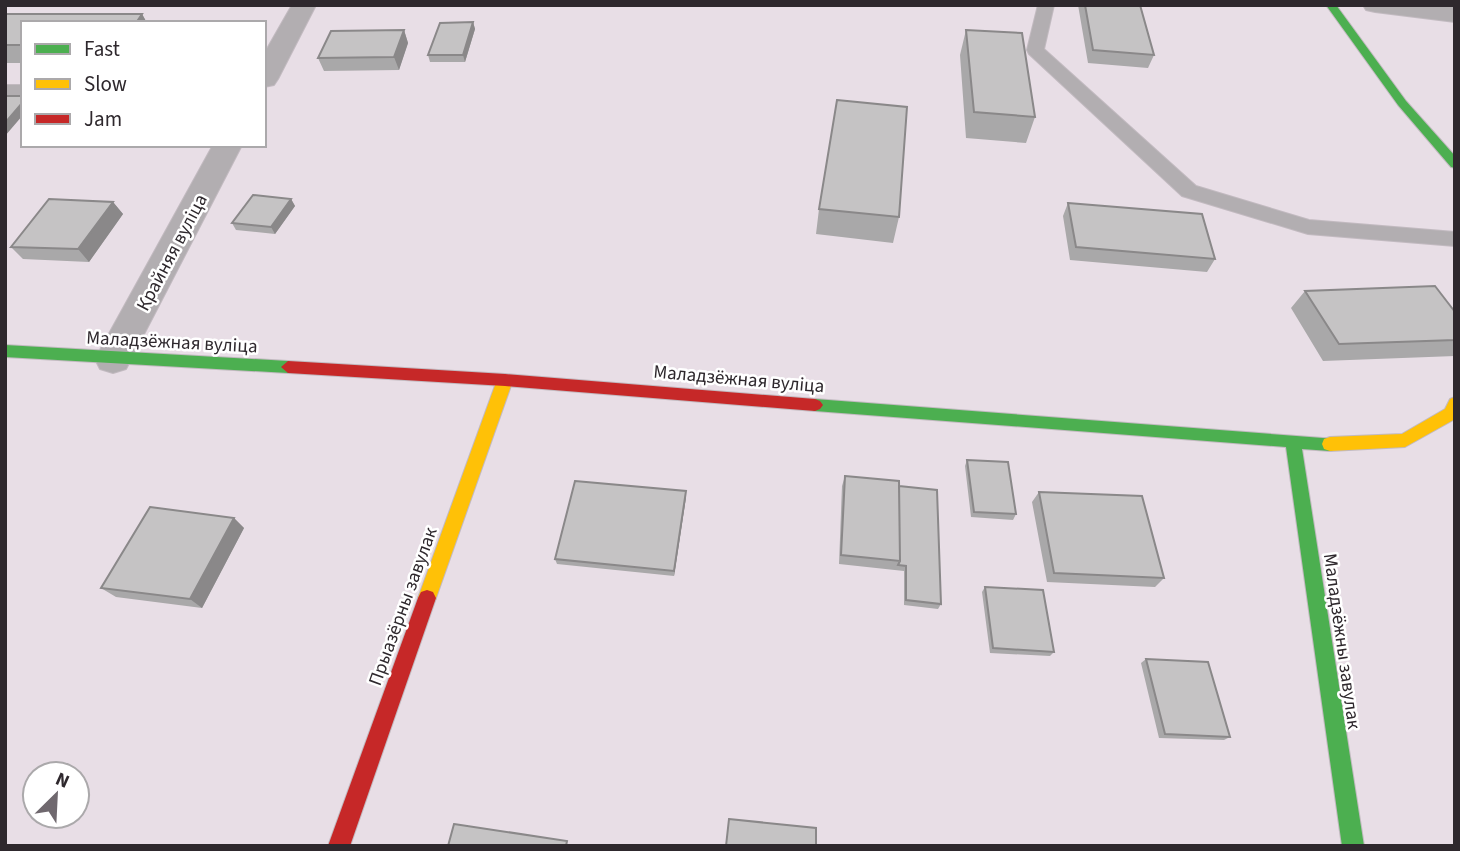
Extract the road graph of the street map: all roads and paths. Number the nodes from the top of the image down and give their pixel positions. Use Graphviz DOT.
graph roads {
  1 [pos="304,5"];
  2 [pos="1046,5"];
  3 [pos="1331,5"];
  4 [pos="1375,5"];
  5 [pos="1455,15"];
  6 [pos="266,75"];
  7 [pos="227,147"];
  8 [pos="1455,164"];
  9 [pos="1455,239"];
  10 [pos="5,351"];
  11 [pos="113,359"];
  12 [pos="505,380"];
  13 [pos="1455,403"];
  14 [pos="1293,443"];
  15 [pos="339,846"];
  16 [pos="1353,846"];
  1 -- 6 [label="street"];
  2 -- 9 [label="lane"];
  3 -- 8 [label="street"];
  4 -- 5 [label="street"];
  7 -- 11 [label="street, Крайняя вуліца"];
  10 -- 11 [label="street, Маладзёжная вуліца"];
  11 -- 12 [label="street, Маладзёжная вуліца"];
  12 -- 14 [label="street, Маладзёжная вуліца"];
  12 -- 15 [label="street, Прыазёрны завулак"];
  13 -- 14 [label="street, Маладзёжная вуліца"];
  14 -- 16 [label="street, Маладзёжны завулак"];
}
